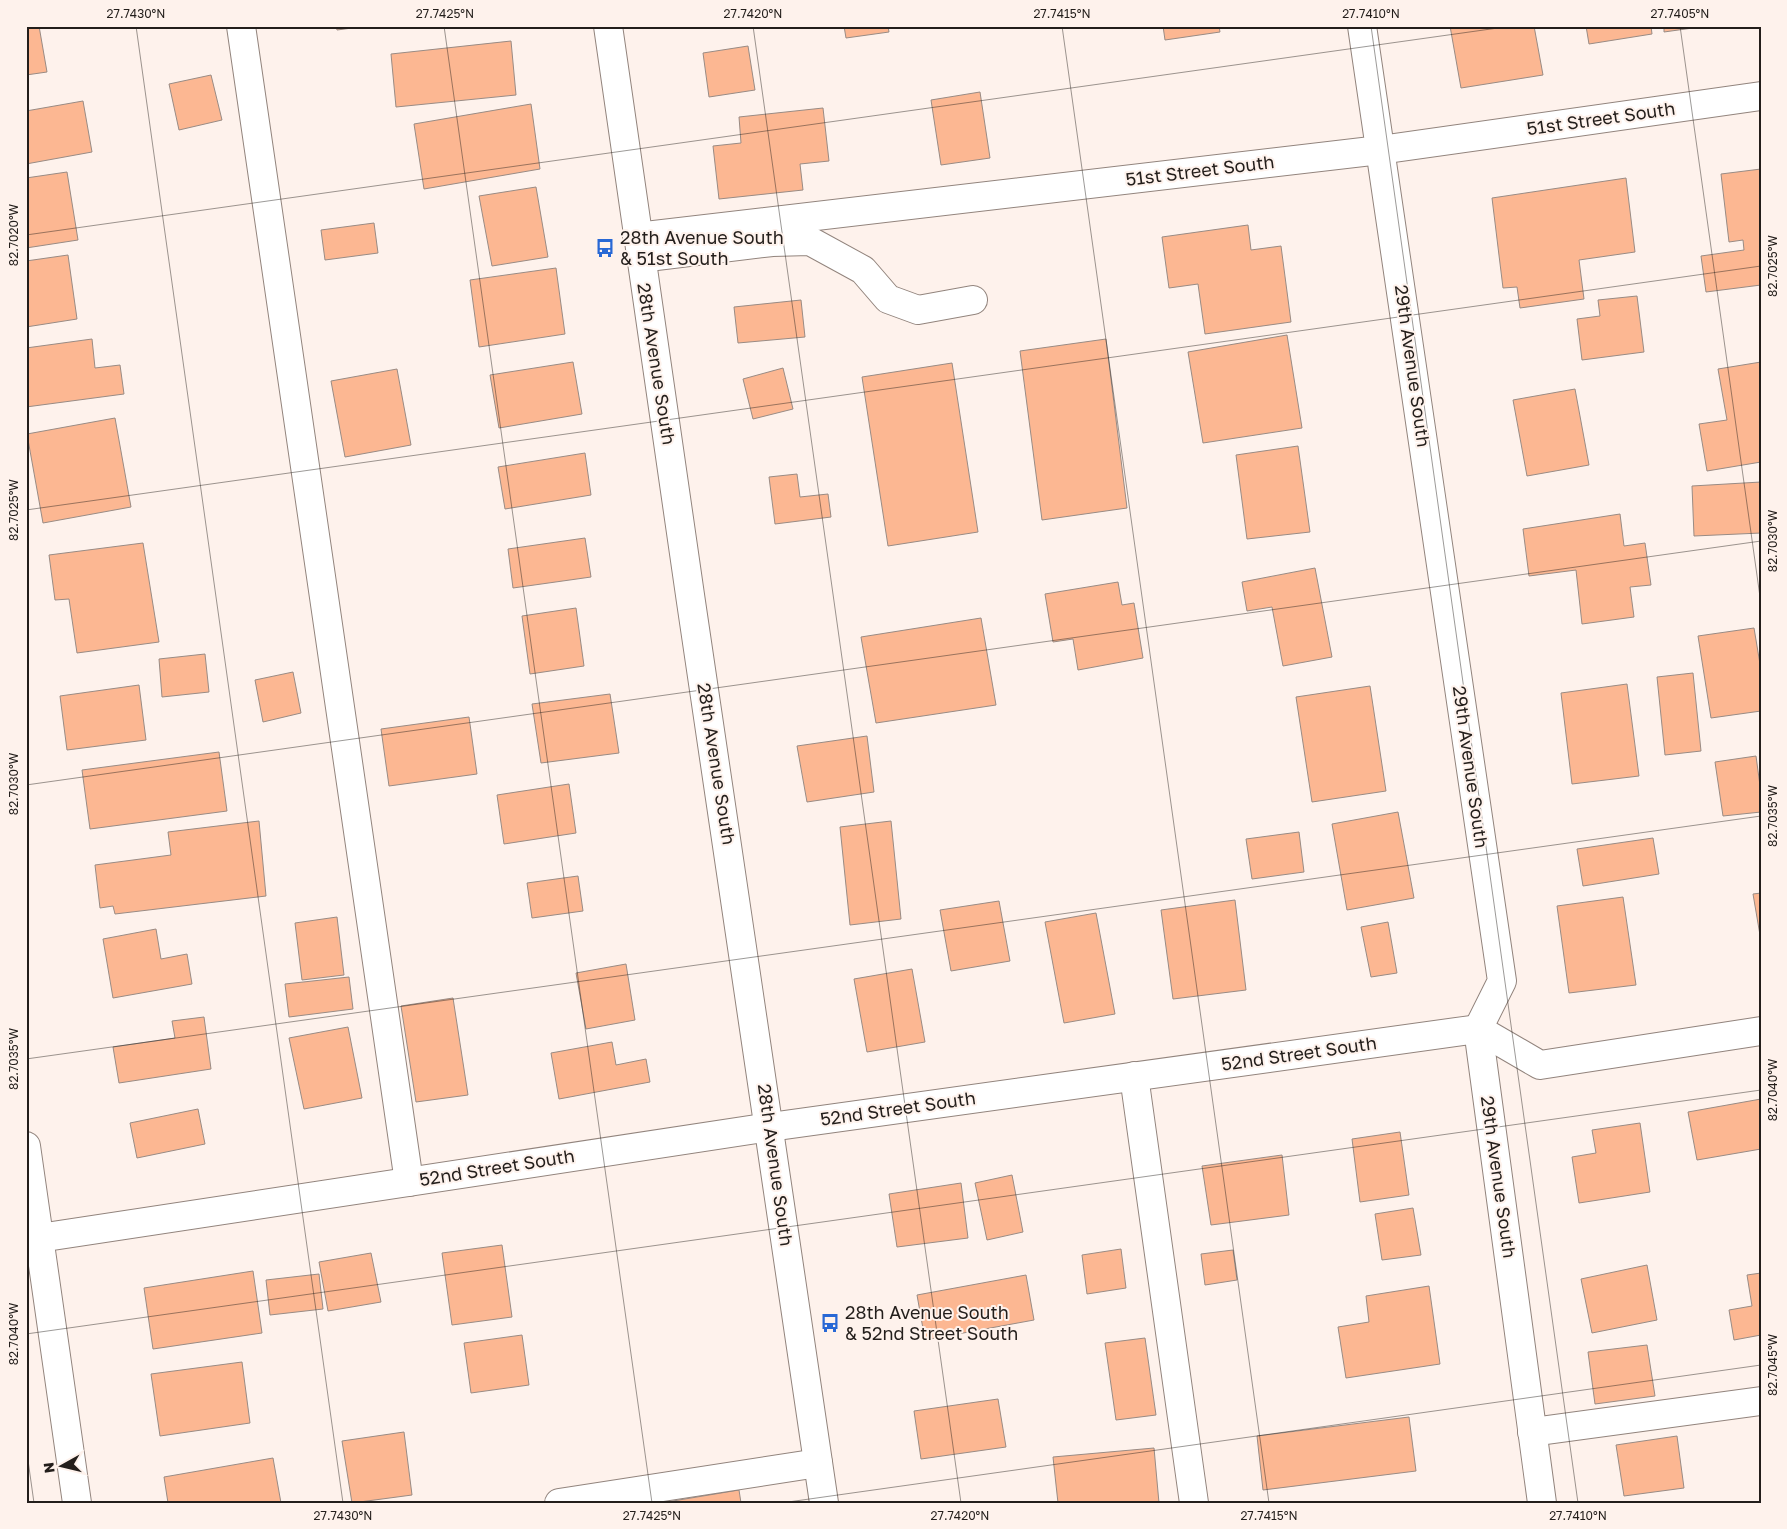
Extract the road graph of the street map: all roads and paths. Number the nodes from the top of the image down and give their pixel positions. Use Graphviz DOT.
graph roads {
  1 [pos="241,26"];
  2 [pos="608,26"];
  3 [pos="1362,26"];
  4 [pos="1761,96"];
  5 [pos="1380,150"];
  6 [pos="638,247"];
  7 [pos="973,300"];
  8 [pos="1478,1029"];
  9 [pos="1761,1031"];
  10 [pos="1134,1076"];
  11 [pos="770,1127"];
  12 [pos="26,1146"];
  13 [pos="408,1182"];
  14 [pos="33,1239"];
  15 [pos="1761,1401"];
  16 [pos="1532,1432"];
  17 [pos="818,1464"];
  18 [pos="77,1503"];
  19 [pos="558,1503"];
  20 [pos="824,1503"];
  21 [pos="1194,1503"];
  22 [pos="1542,1503"];
  1 -- 13 [label="street"];
  2 -- 6 [label="street, 28th Avenue South"];
  3 -- 5 [label="street, 29th Avenue South"];
  4 -- 5 [label="street, 51st Street South"];
  5 -- 6 [label="street, 51st Street South"];
  5 -- 8 [label="street, 29th Avenue South"];
  6 -- 7 [label="street"];
  6 -- 11 [label="street, 28th Avenue South"];
  8 -- 9 [label="street"];
  8 -- 10 [label="street, 52nd Street South"];
  8 -- 16 [label="street, 29th Avenue South"];
  10 -- 11 [label="street, 52nd Street South"];
  10 -- 21 [label="street"];
  11 -- 13 [label="street, 52nd Street South"];
  11 -- 17 [label="street, 28th Avenue South"];
  12 -- 14 [label="street"];
  13 -- 14 [label="street, 52nd Street South"];
  14 -- 18 [label="street"];
  15 -- 16 [label="street"];
  16 -- 22 [label="street, 29th Avenue South"];
  17 -- 19 [label="street"];
  17 -- 20 [label="street, 28th Avenue South"];
}
